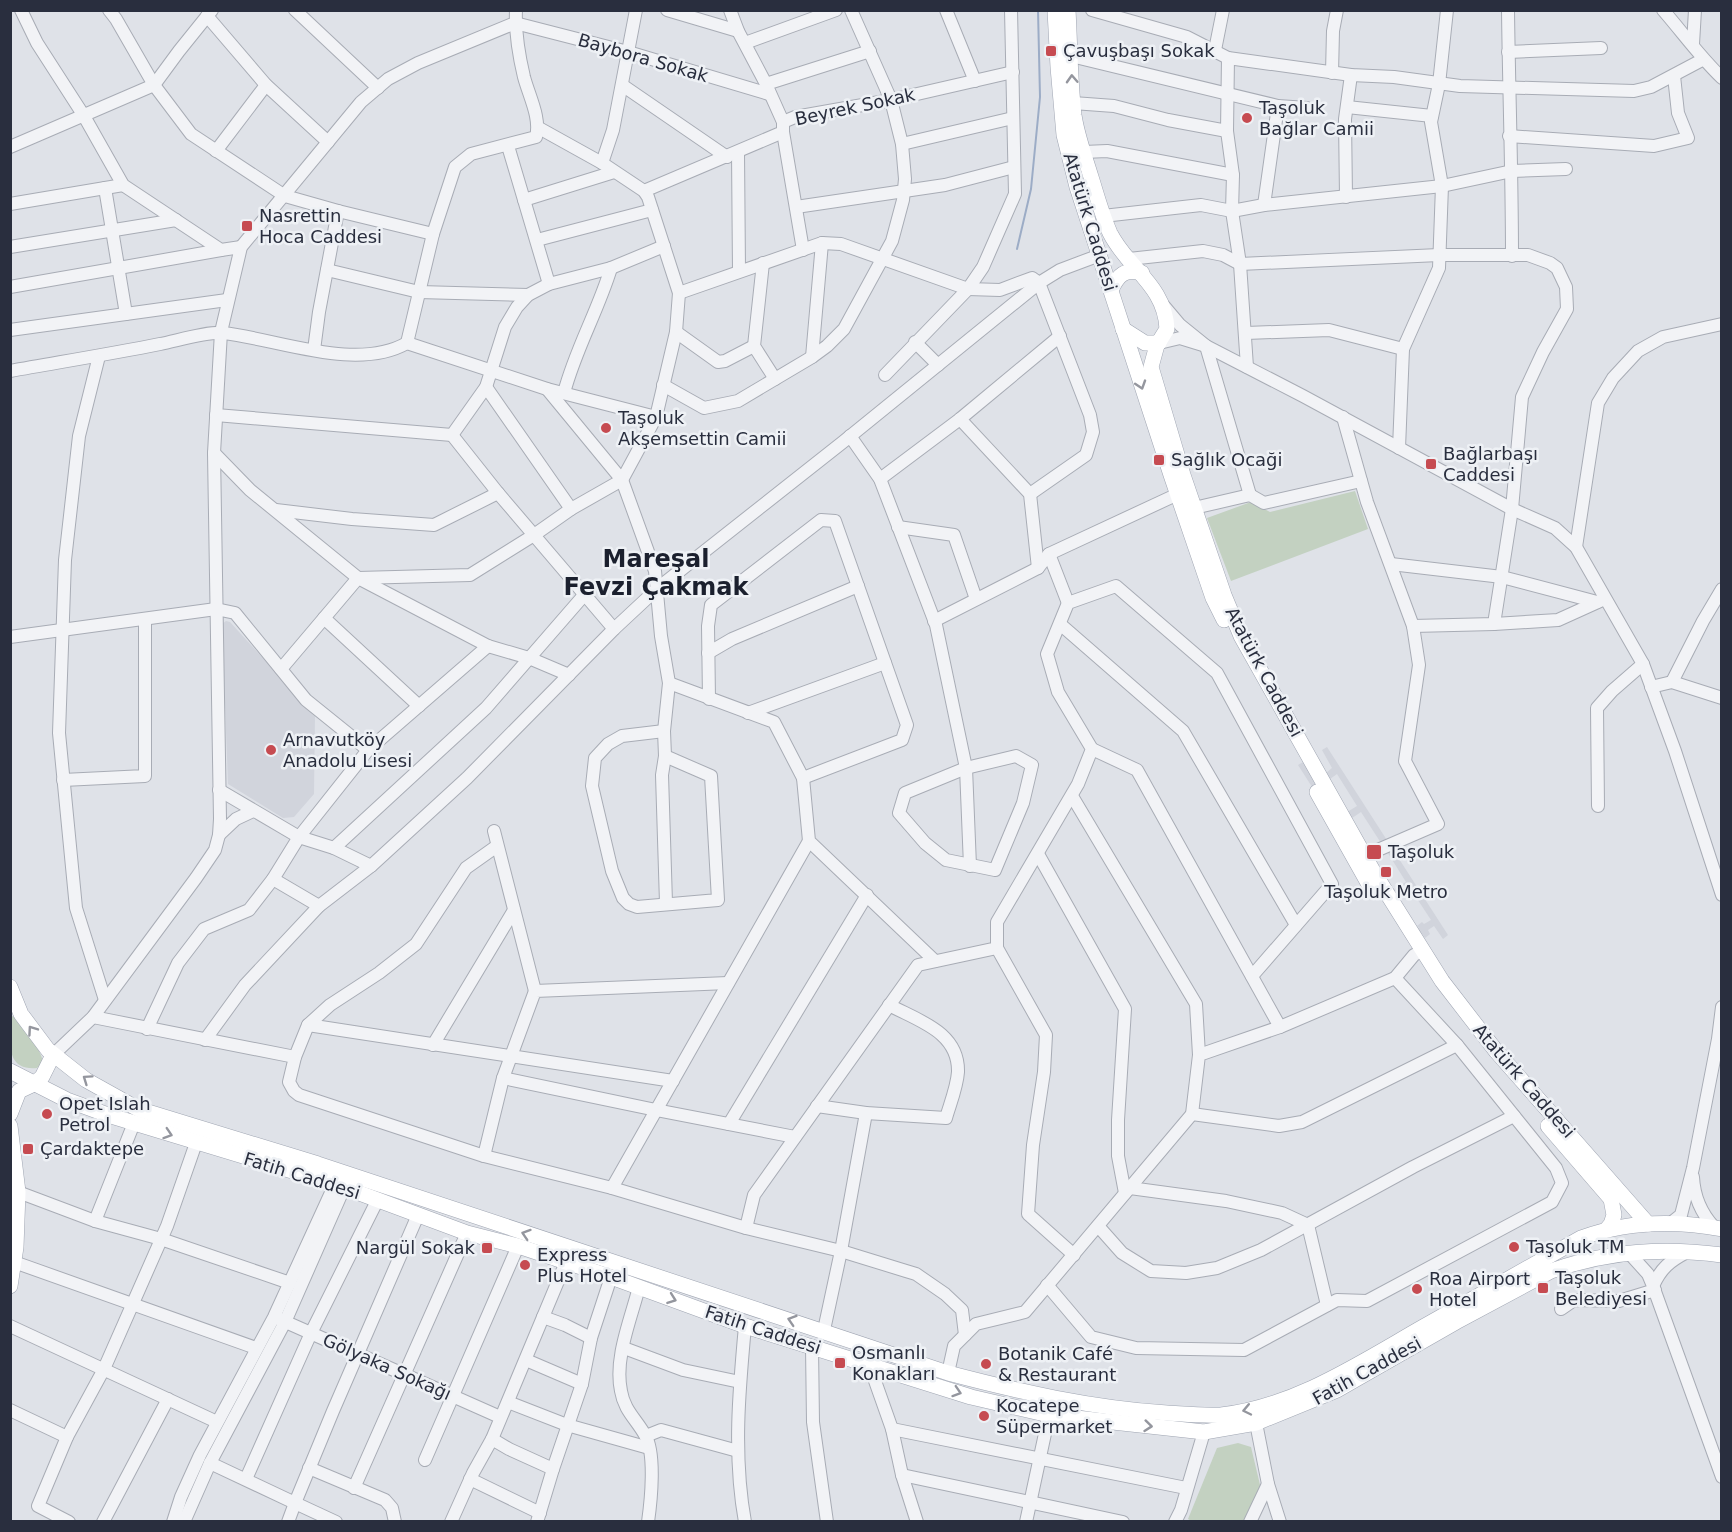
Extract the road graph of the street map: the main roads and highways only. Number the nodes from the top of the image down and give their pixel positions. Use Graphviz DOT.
graph roads {
  1 [pos="1055,10"];
  2 [pos="1068,10"];
  3 [pos="1142,273"];
  4 [pos="1111,290"];
  5 [pos="1123,329"];
  6 [pos="1159,343"];
  7 [pos="1418,953"];
  8 [pos="12,997"];
  9 [pos="53,1055"];
  10 [pos="10,1071"];
  11 [pos="34,1084"];
  12 [pos="10,1114"];
  13 [pos="10,1126"];
  14 [pos="12,1146"];
  15 [pos="1648,1224"];
  16 [pos="1718,1228"];
  17 [pos="1602,1231"];
  18 [pos="1722,1255"];
  19 [pos="1596,1257"];
  20 [pos="10,1286"];
  1 -- 4 [label="main road, Atatürk Caddesi"];
  3 -- 2 [label="main road, Atatürk Caddesi, one-way"];
  3 -- 4 [label="main road"];
  3 -- 6 [label="main road, Atatürk Caddesi"];
  4 -- 5 [label="main road, Atatürk Caddesi"];
  5 -- 6 [label="main road"];
  5 -- 7 [label="main road, Atatürk Caddesi, one-way"];
  6 -- 7 [label="main road, Atatürk Caddesi"];
  7 -- 15 [label="main road, Atatürk Caddesi"];
  7 -- 17 [label="main road, Atatürk Caddesi"];
  9 -- 8 [label="main road, Fatih Caddesi, one-way"];
  9 -- 11 [label="main road"];
  17 -- 9 [label="main road, Fatih Caddesi, one-way"];
  10 -- 11 [label="main road, Fatih Caddesi"];
  11 -- 12 [label="main road"];
  11 -- 19 [label="main road, Fatih Caddesi, one-way"];
  13 -- 14 [label="main road"];
  14 -- 20 [label="main road"];
  15 -- 16 [label="main road, Fatih Caddesi"];
  15 -- 17 [label="main road, Fatih Caddesi"];
  17 -- 19 [label="main road, Atatürk Caddesi"];
  18 -- 19 [label="main road, Fatih Caddesi"];
}
